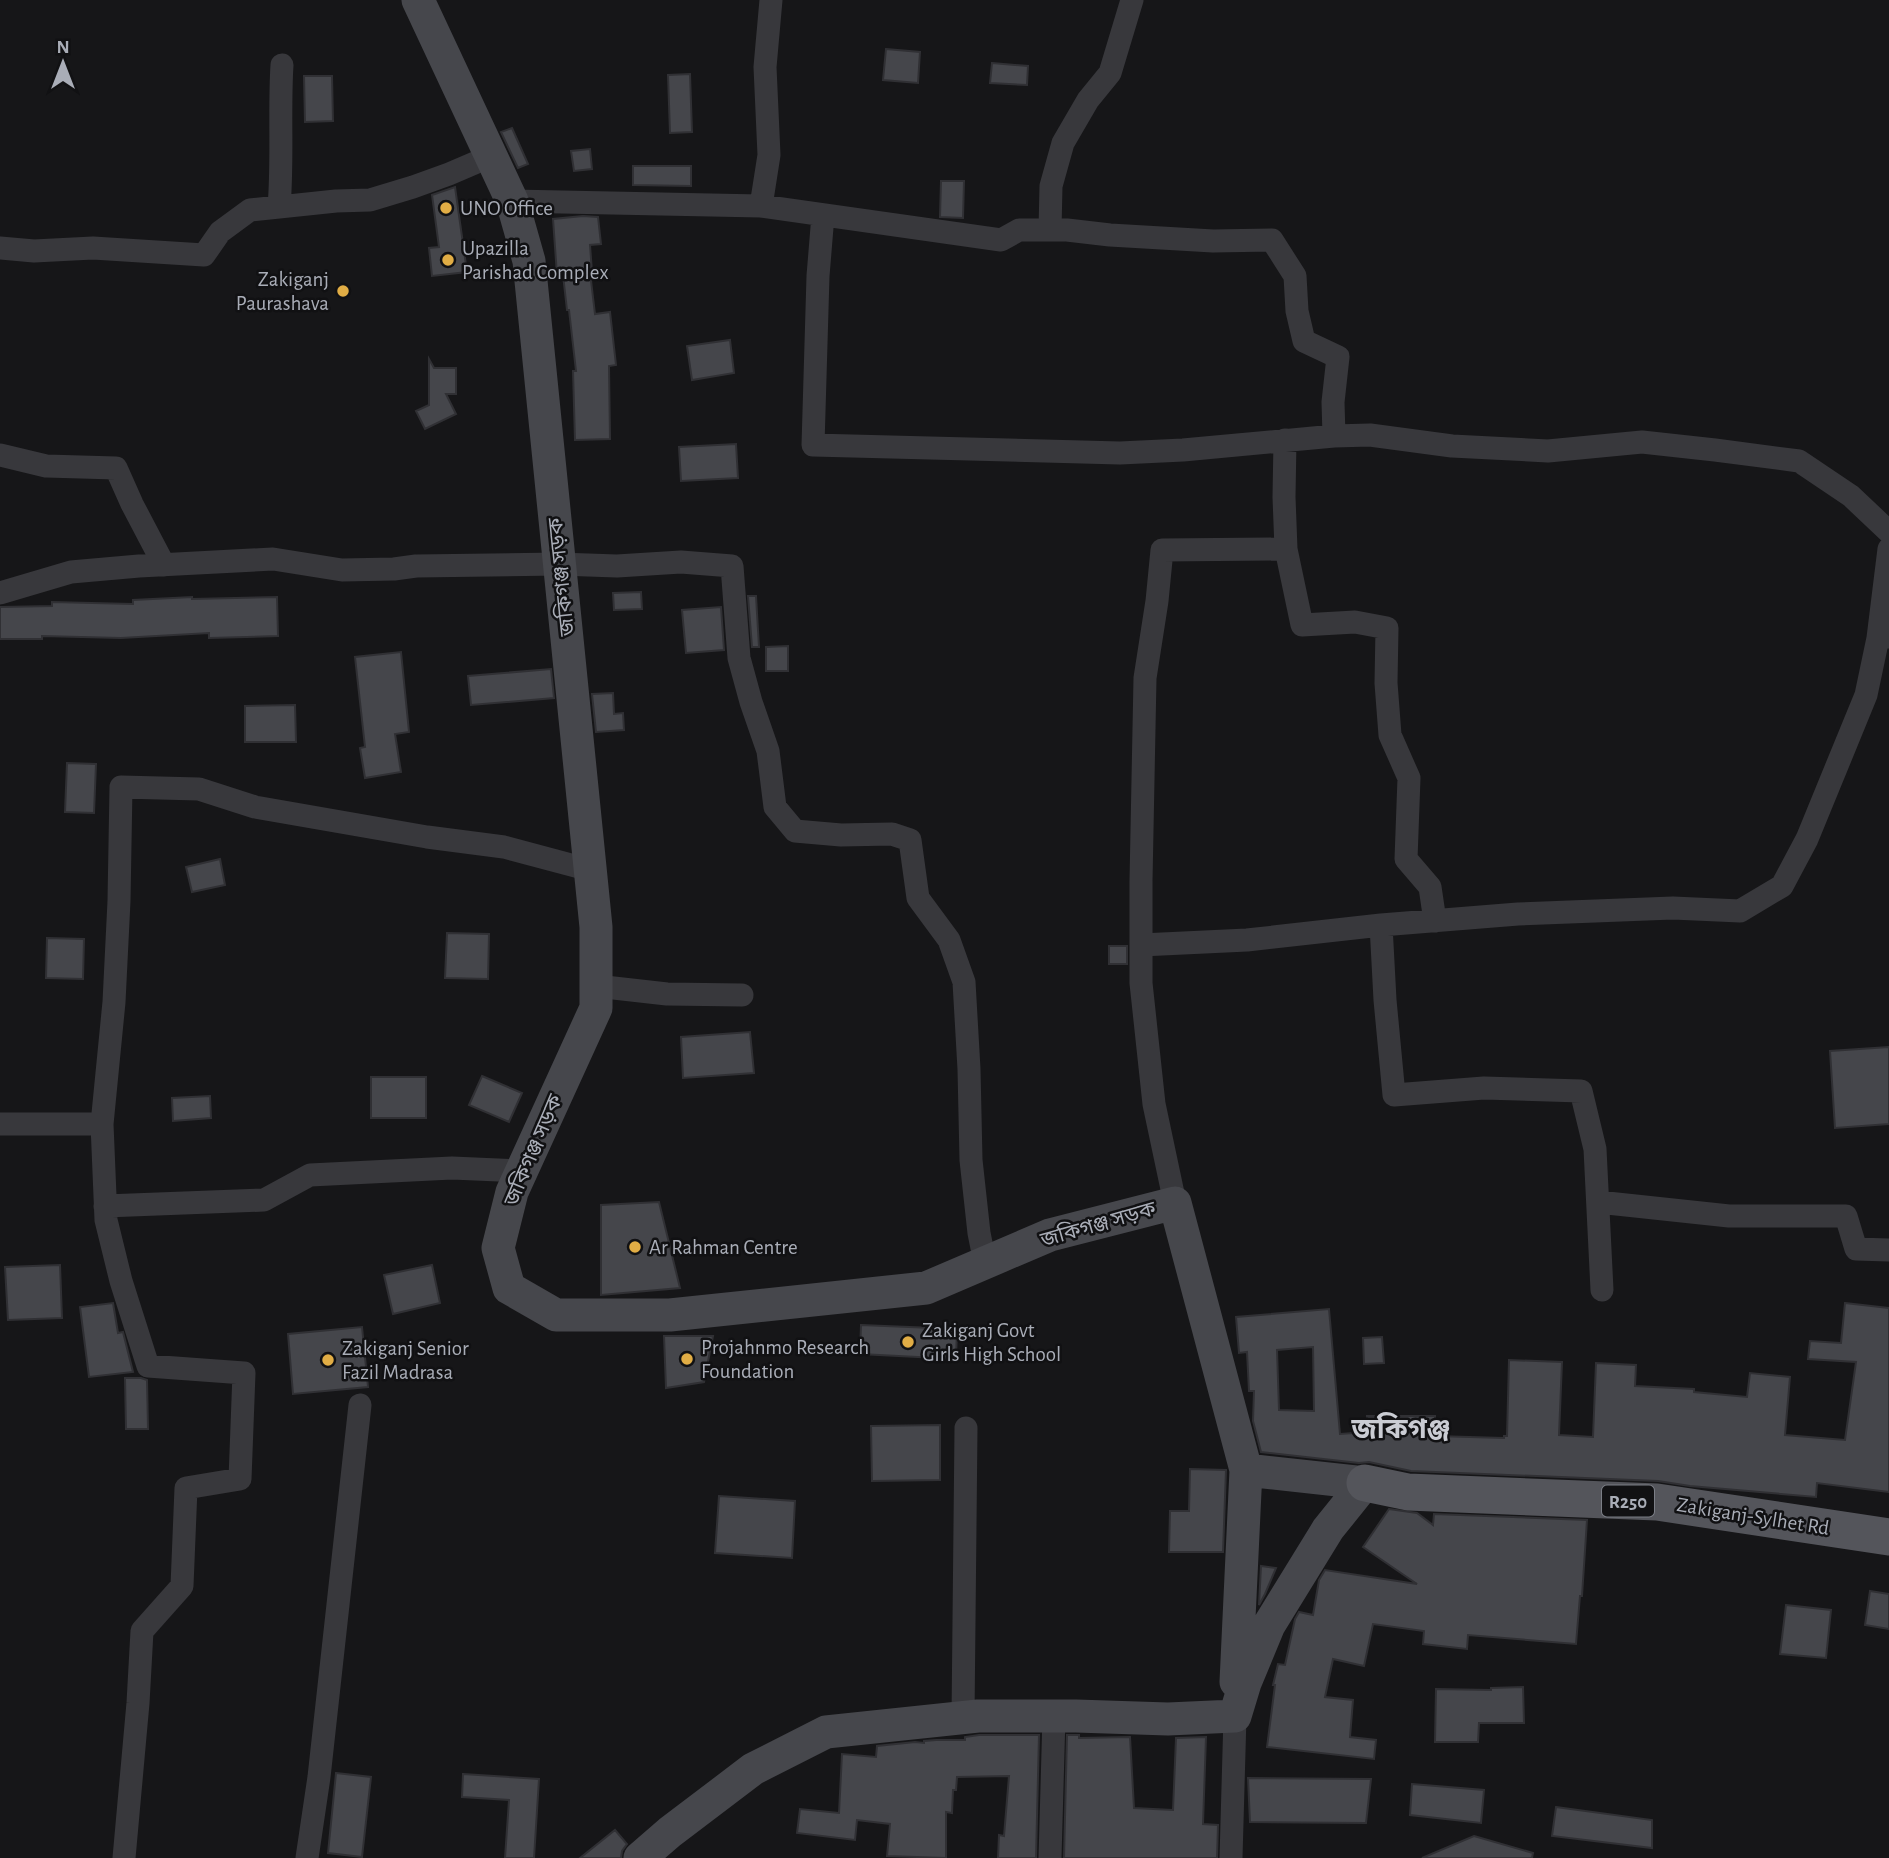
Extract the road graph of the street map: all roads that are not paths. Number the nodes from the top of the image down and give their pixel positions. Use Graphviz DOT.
graph roads {
  1 [pos="418,0"];
  2 [pos="771,0"];
  3 [pos="1132,0"];
  4 [pos="282,65"];
  5 [pos="491,156"];
  6 [pos="512,201"];
  7 [pos="761,206"];
  8 [pos="279,207"];
  9 [pos="824,215"];
  10 [pos="1050,230"];
  11 [pos="0,248"];
  12 [pos="1334,436"];
  13 [pos="1285,440"];
  14 [pos="0,455"];
  15 [pos="1889,532"];
  16 [pos="1286,549"];
  17 [pos="1889,549"];
  18 [pos="559,564"];
  19 [pos="164,565"];
  20 [pos="0,593"];
  21 [pos="1884,638"];
  22 [pos="590,870"];
  23 [pos="1435,921"];
  24 [pos="1381,925"];
  25 [pos="1141,945"];
  26 [pos="596,986"];
  27 [pos="742,995"];
  28 [pos="0,1124"];
  29 [pos="102,1124"];
  30 [pos="521,1171"];
  31 [pos="1598,1202"];
  32 [pos="1175,1203"];
  33 [pos="105,1206"];
  34 [pos="1889,1250"];
  35 [pos="985,1263"];
  36 [pos="1601,1290"];
  37 [pos="360,1405"];
  38 [pos="966,1428"];
  39 [pos="1246,1470"];
  40 [pos="1365,1483"];
  41 [pos="1889,1537"];
  42 [pos="1054,1716"];
  43 [pos="1235,1716"];
  44 [pos="963,1718"];
  45 [pos="124,1858"];
  46 [pos="307,1858"];
  47 [pos="640,1858"];
  48 [pos="1050,1858"];
  49 [pos="1231,1858"];
  1 -- 5 [label="main road, জকিগঞ্জ সড়ক"];
  2 -- 7 [label="street"];
  3 -- 10 [label="street"];
  4 -- 8 [label="street"];
  5 -- 6 [label="main road, জকিগঞ্জ সড়ক"];
  5 -- 8 [label="street"];
  6 -- 7 [label="street"];
  6 -- 18 [label="main road, জকিগঞ্জ সড়ক"];
  7 -- 9 [label="street"];
  8 -- 11 [label="street"];
  9 -- 10 [label="street"];
  9 -- 13 [label="street"];
  10 -- 12 [label="street"];
  12 -- 13 [label="street"];
  12 -- 15 [label="street"];
  13 -- 16 [label="street"];
  14 -- 19 [label="street"];
  16 -- 23 [label="street"];
  16 -- 25 [label="street"];
  17 -- 21 [label="street"];
  18 -- 19 [label="street"];
  18 -- 22 [label="main road, জকিগঞ্জ সড়ক"];
  18 -- 35 [label="street"];
  19 -- 20 [label="street"];
  21 -- 23 [label="street"];
  22 -- 26 [label="main road, জকিগঞ্জ সড়ক"];
  22 -- 29 [label="street"];
  23 -- 24 [label="street"];
  24 -- 25 [label="street"];
  24 -- 31 [label="street"];
  25 -- 32 [label="street"];
  26 -- 27 [label="street"];
  26 -- 30 [label="main road, জকিগঞ্জ সড়ক"];
  28 -- 29 [label="street"];
  29 -- 33 [label="street"];
  30 -- 33 [label="street"];
  30 -- 35 [label="main road, জকিগঞ্জ সড়ক"];
  31 -- 34 [label="street"];
  31 -- 36 [label="street"];
  32 -- 35 [label="main road, জকিগঞ্জ সড়ক"];
  32 -- 39 [label="main road, জকিগঞ্জ সড়ক"];
  33 -- 45 [label="street"];
  37 -- 46 [label="street"];
  38 -- 44 [label="street"];
  39 -- 40 [label="main road"];
  39 -- 43 [label="main road, জকিগঞ্জ সড়ক"];
  40 -- 41 [label="main road, Zakiganj-Sylhet Rd / R250"];
  40 -- 43 [label="main road"];
  42 -- 43 [label="main road"];
  42 -- 44 [label="main road"];
  42 -- 48 [label="street"];
  43 -- 49 [label="street"];
  44 -- 47 [label="main road"];
}
